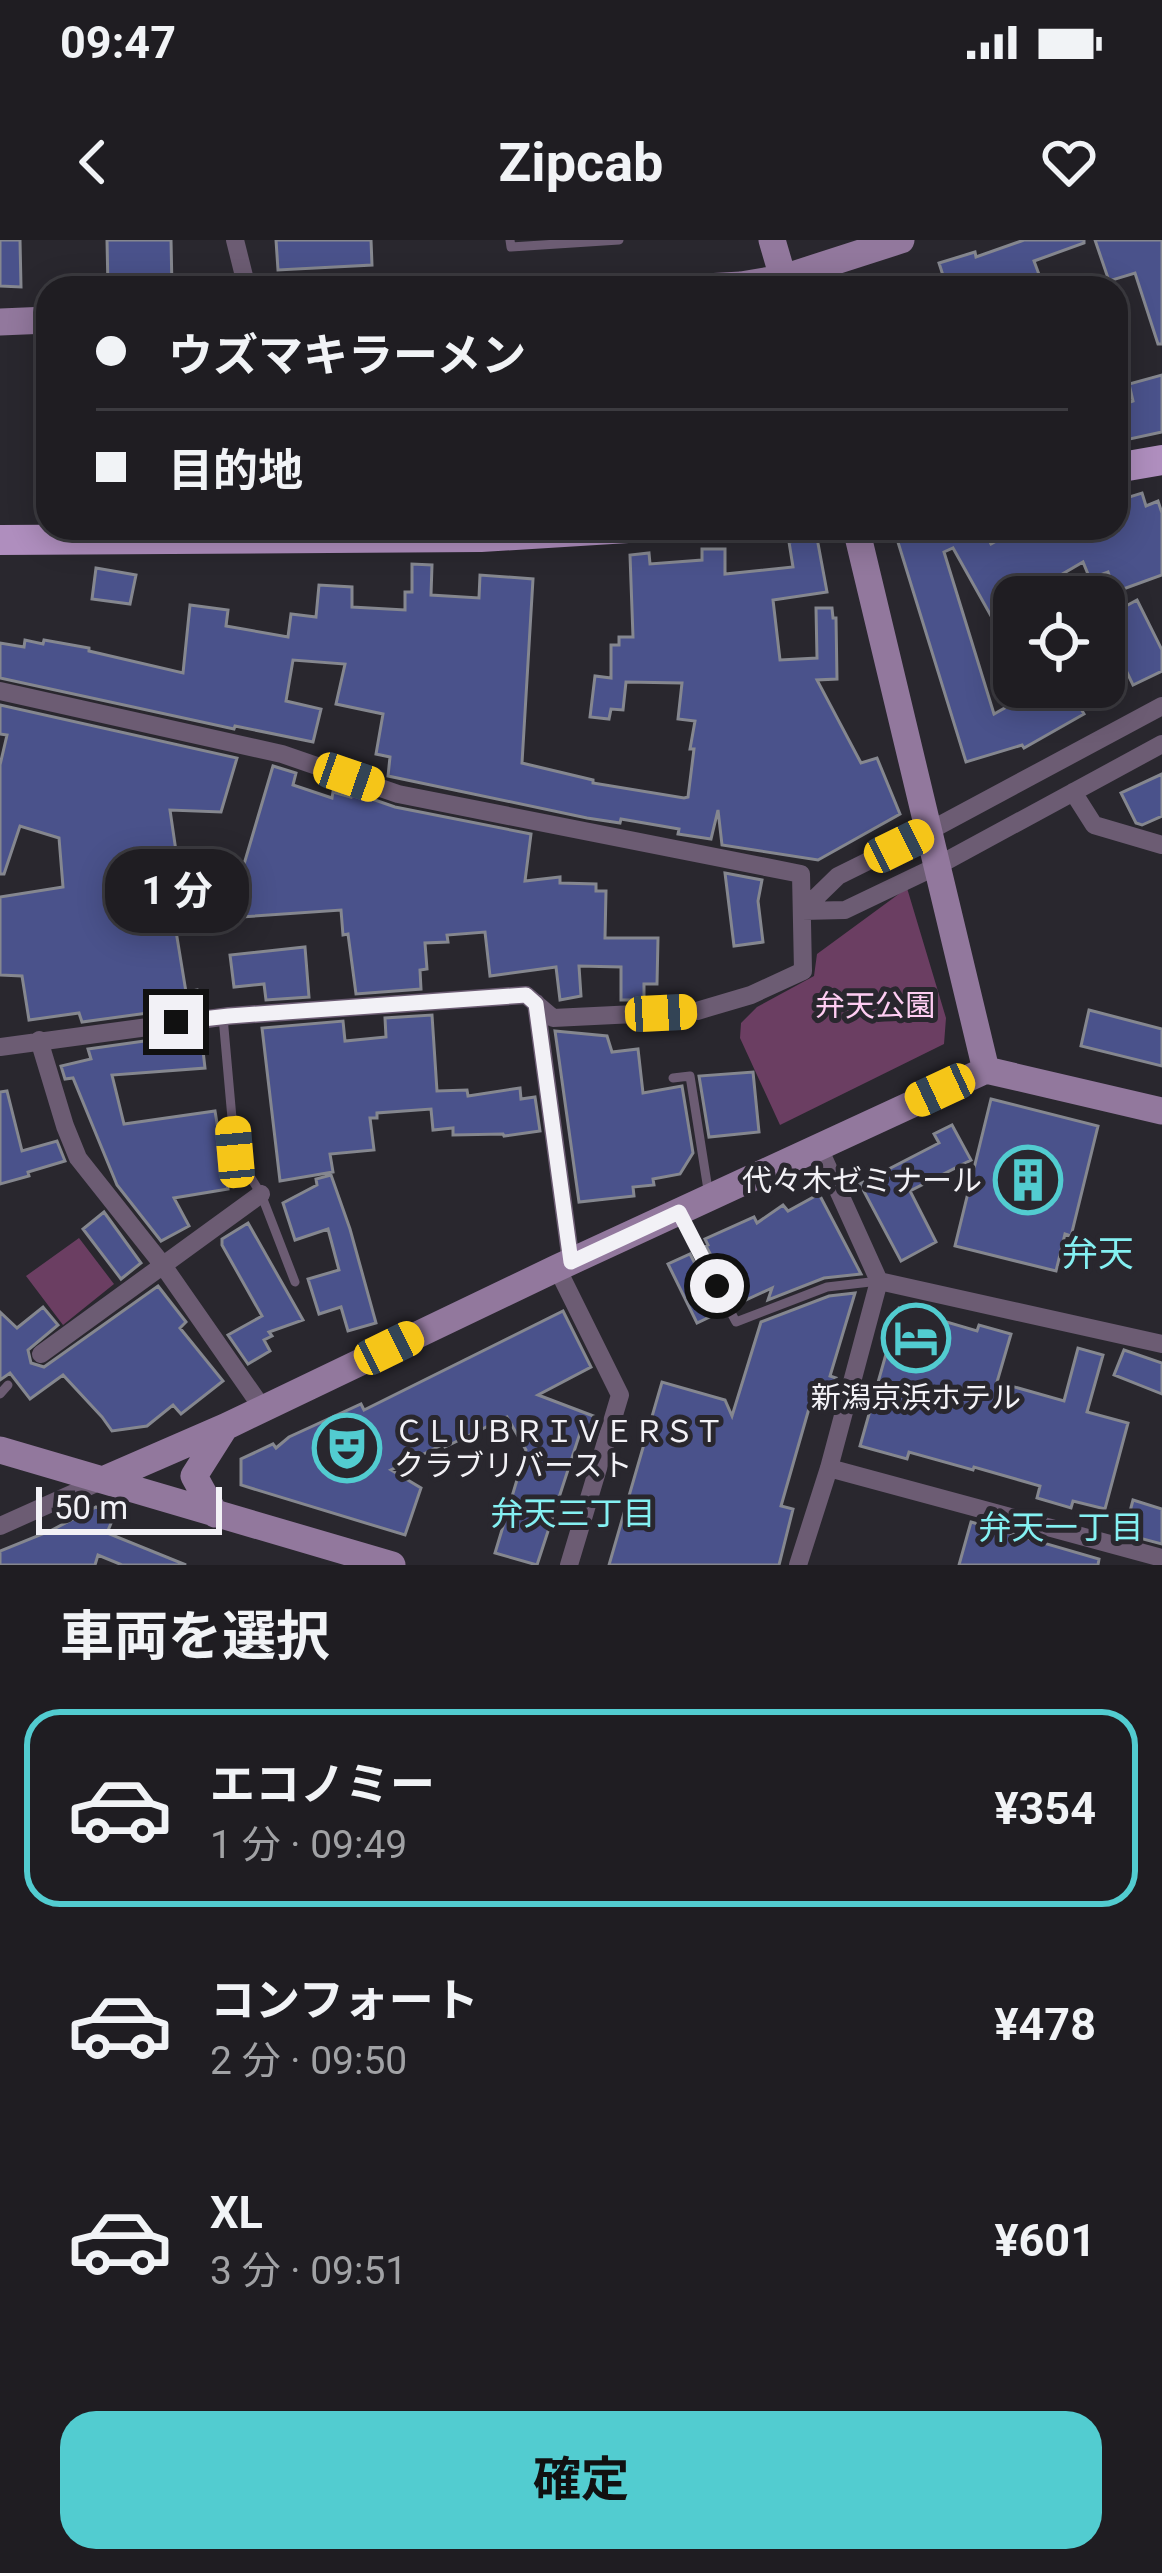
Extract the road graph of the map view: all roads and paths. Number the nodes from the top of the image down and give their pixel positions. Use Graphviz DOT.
graph roads {
  1 [pos="235,240"];
  2 [pos="510,240"];
  3 [pos="619,240"];
  4 [pos="772,240"];
  5 [pos="902,240"];
  6 [pos="565,242"];
  7 [pos="244,276"];
  8 [pos="783,276"];
  9 [pos="804,276"];
  10 [pos="36,320"];
  11 [pos="0,322"];
  12 [pos="1162,460"];
  13 [pos="1128,465"];
  14 [pos="36,538"];
  15 [pos="0,539"];
  16 [pos="859,540"];
  17 [pos="0,692"];
  18 [pos="1162,706"];
  19 [pos="1162,744"];
  20 [pos="1073,792"];
  21 [pos="929,831"];
  22 [pos="1162,845"];
  23 [pos="937,866"];
  24 [pos="802,911"];
  25 [pos="536,1004"];
  26 [pos="223,1017"];
  27 [pos="39,1040"];
  28 [pos="0,1047"];
  29 [pos="986,1070"];
  30 [pos="673,1078"];
  31 [pos="1162,1111"];
  32 [pos="818,1148"];
  33 [pos="261,1194"];
  34 [pos="710,1198"];
  35 [pos="679,1212"];
  36 [pos="162,1264"];
  37 [pos="564,1265"];
  38 [pos="879,1281"];
  39 [pos="295,1282"];
  40 [pos="1162,1344"];
  41 [pos="41,1354"];
  42 [pos="263,1408"];
  43 [pos="224,1427"];
  44 [pos="0,1450"];
  45 [pos="829,1468"];
  46 [pos="103,1480"];
  47 [pos="214,1514"];
  48 [pos="0,1526"];
  49 [pos="1162,1558"];
  50 [pos="392,1565"];
  51 [pos="569,1565"];
  52 [pos="798,1565"];
  1 -- 7 [label="street"];
  2 -- 6 [label="lane"];
  3 -- 6 [label="lane"];
  4 -- 8 [label="street"];
  5 -- 9 [label="street"];
  10 -- 11 [label="street"];
  12 -- 13 [label="main road"];
  14 -- 15 [label="main road"];
  16 -- 21 [label="street"];
  17 -- 24 [label="street"];
  18 -- 21 [label="street"];
  19 -- 20 [label="street"];
  20 -- 22 [label="street"];
  20 -- 23 [label="street"];
  21 -- 23 [label="street"];
  21 -- 24 [label="street"];
  23 -- 24 [label="street"];
  23 -- 29 [label="street"];
  24 -- 25 [label="street"];
  25 -- 26 [label="street"];
  25 -- 37 [label="street"];
  26 -- 27 [label="street"];
  26 -- 33 [label="lane"];
  27 -- 28 [label="street"];
  27 -- 36 [label="street"];
  29 -- 31 [label="street"];
  29 -- 32 [label="street"];
  30 -- 34 [label="lane"];
  32 -- 34 [label="street"];
  32 -- 38 [label="street"];
  33 -- 36 [label="street"];
  33 -- 39 [label="lane"];
  34 -- 35 [label="street"];
  35 -- 37 [label="street"];
  35 -- 38 [label="lane"];
  36 -- 41 [label="street"];
  36 -- 42 [label="street"];
  37 -- 42 [label="street"];
  37 -- 51 [label="street"];
  38 -- 40 [label="street"];
  38 -- 45 [label="street"];
  42 -- 43 [label="street"];
  43 -- 46 [label="street"];
  43 -- 47 [label="street"];
  44 -- 46 [label="street"];
  45 -- 49 [label="street"];
  45 -- 52 [label="street"];
  46 -- 47 [label="street"];
  46 -- 48 [label="street"];
  47 -- 50 [label="street"];
}
